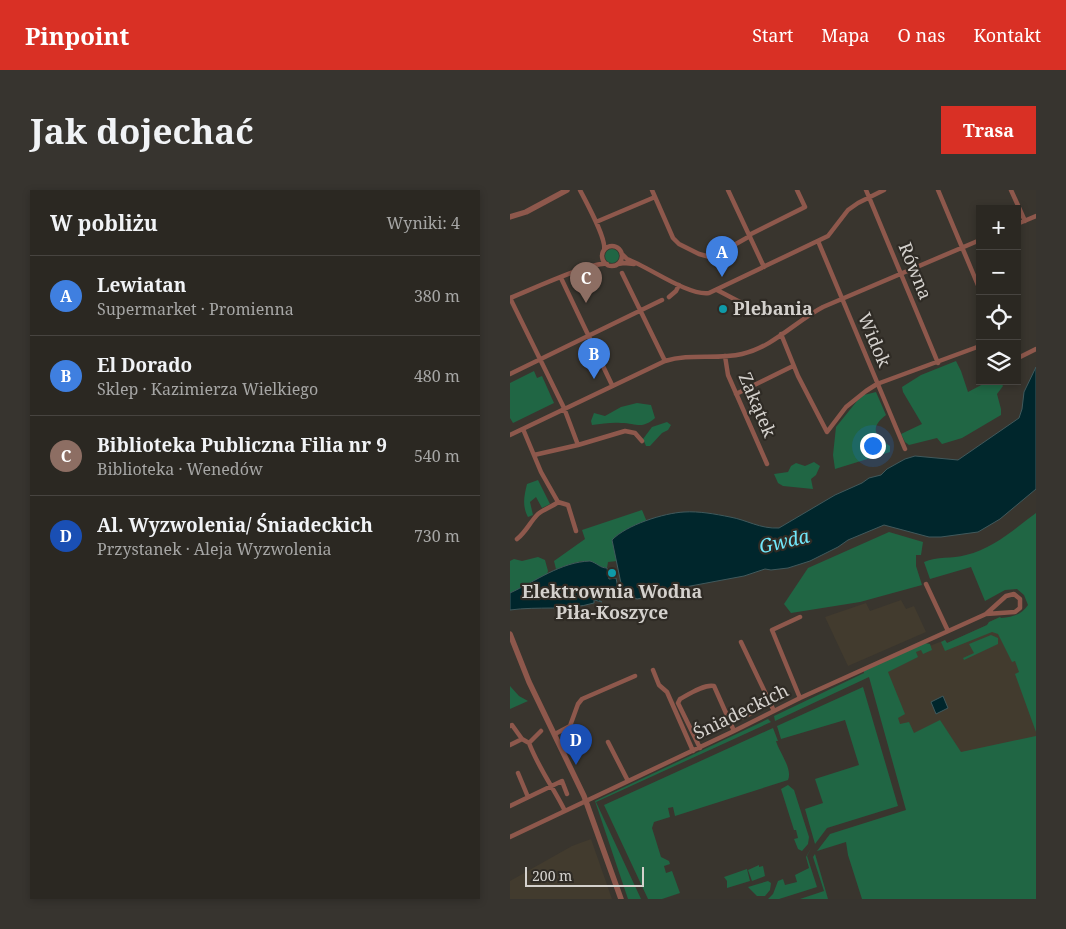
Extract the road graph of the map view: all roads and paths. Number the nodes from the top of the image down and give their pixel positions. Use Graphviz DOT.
graph roads {
  1 [pos="567,190"];
  2 [pos="580,190"];
  3 [pos="652,190"];
  4 [pos="728,190"];
  5 [pos="797,190"];
  6 [pos="866,190"];
  7 [pos="884,190"];
  8 [pos="938,190"];
  9 [pos="1011,190"];
  10 [pos="655,198"];
  11 [pos="869,198"];
  12 [pos="1036,216"];
  13 [pos="510,217"];
  14 [pos="1024,221"];
  15 [pos="596,222"];
  16 [pos="1021,222"];
  17 [pos="600,231"];
  18 [pos="750,235"];
  19 [pos="818,241"];
  20 [pos="976,242"];
  21 [pos="614,246"];
  22 [pos="962,248"];
  23 [pos="604,252"];
  24 [pos="622,254"];
  25 [pos="607,264"];
  26 [pos="617,264"];
  27 [pos="638,264"];
  28 [pos="587,267"];
  29 [pos="764,267"];
  30 [pos="622,273"];
  31 [pos="902,273"];
  32 [pos="561,278"];
  33 [pos="976,281"];
  34 [pos="679,284"];
  35 [pos="717,290"];
  36 [pos="668,297"];
  37 [pos="510,298"];
  38 [pos="842,299"];
  39 [pos="662,300"];
  40 [pos="640,310"];
  41 [pos="517,311"];
  42 [pos="761,313"];
  43 [pos="510,314"];
  44 [pos="781,334"];
  45 [pos="588,336"];
  46 [pos="976,348"];
  47 [pos="1036,349"];
  48 [pos="725,356"];
  49 [pos="1021,357"];
  50 [pos="540,359"];
  51 [pos="665,361"];
  52 [pos="938,362"];
  53 [pos="793,366"];
  54 [pos="510,374"];
  55 [pos="877,384"];
  56 [pos="612,385"];
  57 [pos="736,394"];
  58 [pos="564,408"];
  59 [pos="523,428"];
  60 [pos="510,435"];
  61 [pos="642,441"];
  62 [pos="578,445"];
  63 [pos="905,449"];
  64 [pos="534,455"];
  65 [pos="767,464"];
  66 [pos="558,502"];
  67 [pos="576,530"];
  68 [pos="517,539"];
  69 [pos="926,584"];
  70 [pos="986,614"];
  71 [pos="800,617"];
  72 [pos="948,631"];
  73 [pos="510,634"];
  74 [pos="741,642"];
  75 [pos="653,670"];
  76 [pos="635,676"];
  77 [pos="800,698"];
  78 [pos="774,711"];
  79 [pos="754,712"];
  80 [pos="730,723"];
  81 [pos="510,726"];
  82 [pos="541,731"];
  83 [pos="734,731"];
  84 [pos="555,734"];
  85 [pos="522,739"];
  86 [pos="696,739"];
  87 [pos="608,742"];
  88 [pos="529,743"];
  89 [pos="510,745"];
  90 [pos="700,748"];
  91 [pos="693,750"];
  92 [pos="518,773"];
  93 [pos="628,781"];
  94 [pos="550,786"];
  95 [pos="567,794"];
  96 [pos="528,797"];
  97 [pos="586,801"];
  98 [pos="510,806"];
  99 [pos="565,811"];
  100 [pos="510,837"];
  101 [pos="621,899"];
  1 -- 13 [label="street"];
  2 -- 15 [label="street"];
  3 -- 10 [label="street"];
  4 -- 18 [label="street"];
  5 -- 18 [label="street"];
  6 -- 11 [label="street, Równa"];
  7 -- 11 [label="street"];
  8 -- 22 [label="street"];
  9 -- 14 [label="street"];
  10 -- 15 [label="street"];
  10 -- 18 [label="street"];
  11 -- 19 [label="street"];
  11 -- 31 [label="street, Równa"];
  12 -- 14 [label="street"];
  14 -- 16 [label="street"];
  15 -- 17 [label="street"];
  17 -- 21 [label="street"];
  17 -- 23 [label="street"];
  18 -- 29 [label="street"];
  19 -- 29 [label="street"];
  19 -- 38 [label="street, Widok"];
  20 -- 22 [label="street"];
  21 -- 23 [label="street"];
  21 -- 24 [label="street"];
  22 -- 31 [label="street"];
  22 -- 33 [label="street"];
  23 -- 25 [label="street"];
  23 -- 28 [label="street"];
  24 -- 26 [label="street"];
  24 -- 27 [label="street"];
  25 -- 26 [label="street"];
  25 -- 28 [label="street"];
  26 -- 27 [label="street"];
  27 -- 34 [label="street"];
  28 -- 32 [label="street"];
  29 -- 35 [label="street"];
  30 -- 40 [label="street"];
  31 -- 38 [label="street"];
  31 -- 52 [label="street, Równa"];
  32 -- 37 [label="street"];
  32 -- 45 [label="street"];
  34 -- 35 [label="street"];
  34 -- 36 [label="street"];
  35 -- 42 [label="street"];
  37 -- 41 [label="street"];
  38 -- 44 [label="street"];
  38 -- 55 [label="street, Widok"];
  39 -- 40 [label="street"];
  40 -- 45 [label="street"];
  40 -- 51 [label="street"];
  41 -- 43 [label="street"];
  41 -- 50 [label="street"];
  44 -- 48 [label="street"];
  44 -- 53 [label="street"];
  45 -- 50 [label="street"];
  45 -- 56 [label="street"];
  46 -- 52 [label="street"];
  47 -- 49 [label="street"];
  48 -- 51 [label="street"];
  48 -- 57 [label="street, Zakątek"];
  50 -- 54 [label="street"];
  50 -- 58 [label="street"];
  51 -- 56 [label="street"];
  52 -- 55 [label="street"];
  53 -- 55 [label="street"];
  53 -- 57 [label="street"];
  55 -- 63 [label="street, Widok"];
  56 -- 58 [label="street"];
  57 -- 65 [label="street, Zakątek"];
  58 -- 59 [label="street"];
  58 -- 62 [label="street"];
  59 -- 60 [label="street"];
  59 -- 64 [label="street"];
  61 -- 62 [label="street"];
  62 -- 64 [label="street"];
  64 -- 66 [label="street"];
  66 -- 67 [label="street"];
  66 -- 68 [label="street"];
  69 -- 72 [label="street"];
  70 -- 70 [label="street"];
  70 -- 72 [label="street, Śniadeckich"];
  71 -- 77 [label="street"];
  72 -- 77 [label="street, Śniadeckich"];
  73 -- 84 [label="street"];
  74 -- 78 [label="street"];
  75 -- 91 [label="street"];
  76 -- 84 [label="street"];
  77 -- 78 [label="street, Śniadeckich"];
  78 -- 83 [label="street, Śniadeckich"];
  79 -- 80 [label="street"];
  80 -- 83 [label="street"];
  80 -- 86 [label="street"];
  80 -- 86 [label="street"];
  81 -- 85 [label="street"];
  82 -- 88 [label="street"];
  83 -- 90 [label="street, Śniadeckich"];
  84 -- 97 [label="street"];
  85 -- 88 [label="street"];
  85 -- 89 [label="street"];
  86 -- 90 [label="street"];
  87 -- 93 [label="street"];
  88 -- 94 [label="street"];
  90 -- 91 [label="street, Śniadeckich"];
  91 -- 93 [label="street, Śniadeckich"];
  92 -- 96 [label="street"];
  93 -- 97 [label="street, Śniadeckich"];
  94 -- 95 [label="street"];
  94 -- 96 [label="street"];
  94 -- 99 [label="street"];
  96 -- 98 [label="street"];
  97 -- 99 [label="street, Śniadeckich"];
  97 -- 101 [label="street"];
  99 -- 100 [label="street, Śniadeckich"];
}
